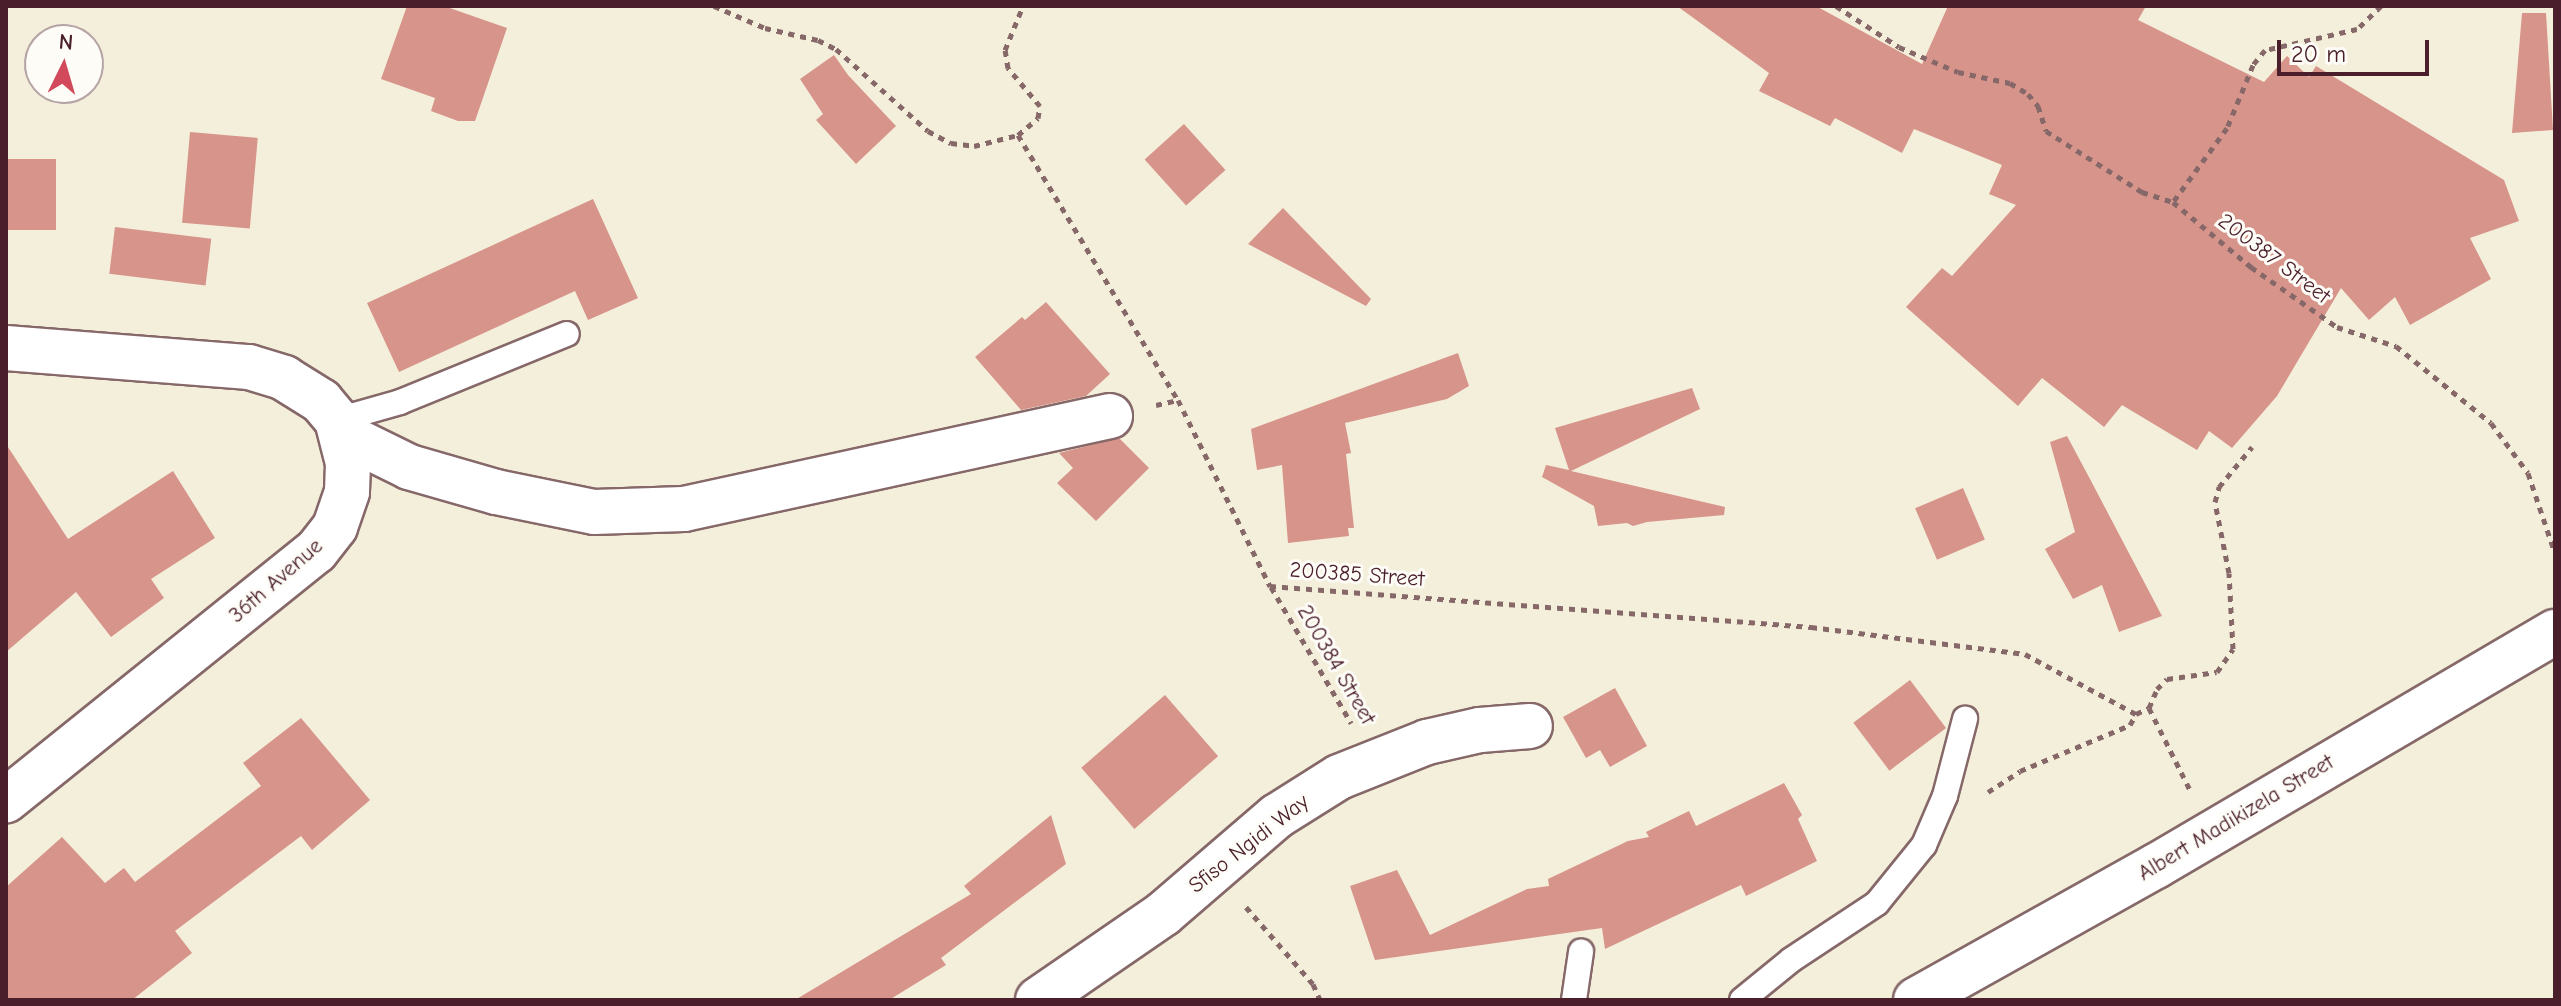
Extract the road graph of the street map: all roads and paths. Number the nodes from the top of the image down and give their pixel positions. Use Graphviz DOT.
graph roads {
  1 [pos="714,6"];
  2 [pos="1023,6"];
  3 [pos="1836,6"];
  4 [pos="2381,6"];
  5 [pos="1018,135"];
  6 [pos="2173,202"];
  7 [pos="567,334"];
  8 [pos="6,348"];
  9 [pos="1110,416"];
  10 [pos="340,427"];
  11 [pos="2252,447"];
  12 [pos="2555,553"];
  13 [pos="1270,586"];
  14 [pos="2555,632"];
  15 [pos="2149,708"];
  16 [pos="1965,719"];
  17 [pos="1530,726"];
  18 [pos="1373,762"];
  19 [pos="6,800"];
  20 [pos="2211,832"];
  21 [pos="1213,869"];
  22 [pos="1581,952"];
  23 [pos="1038,1000"];
  24 [pos="1320,1000"];
  25 [pos="1574,1000"];
  26 [pos="1742,1000"];
  27 [pos="1916,1000"];
  1 -- 5 [label="path"];
  2 -- 5 [label="path"];
  3 -- 6 [label="path, 200387 Street"];
  4 -- 6 [label="path"];
  5 -- 13 [label="path, 200385 Street"];
  6 -- 12 [label="path, 200387 Street"];
  7 -- 10 [label="lane"];
  8 -- 10 [label="street"];
  9 -- 10 [label="street"];
  10 -- 19 [label="street, 36th Avenue"];
  11 -- 15 [label="path"];
  13 -- 15 [label="path, 200385 Street"];
  13 -- 18 [label="path, 200384 Street"];
  14 -- 20 [label="street, Albert Madikizela Street"];
  15 -- 20 [label="path"];
  16 -- 26 [label="lane"];
  17 -- 18 [label="street, Sfiso Ngidi Way"];
  18 -- 21 [label="street, Sfiso Ngidi Way"];
  20 -- 27 [label="street, Albert Madikizela Street"];
  21 -- 23 [label="street, Sfiso Ngidi Way"];
  21 -- 24 [label="path"];
  22 -- 25 [label="lane"];
}
